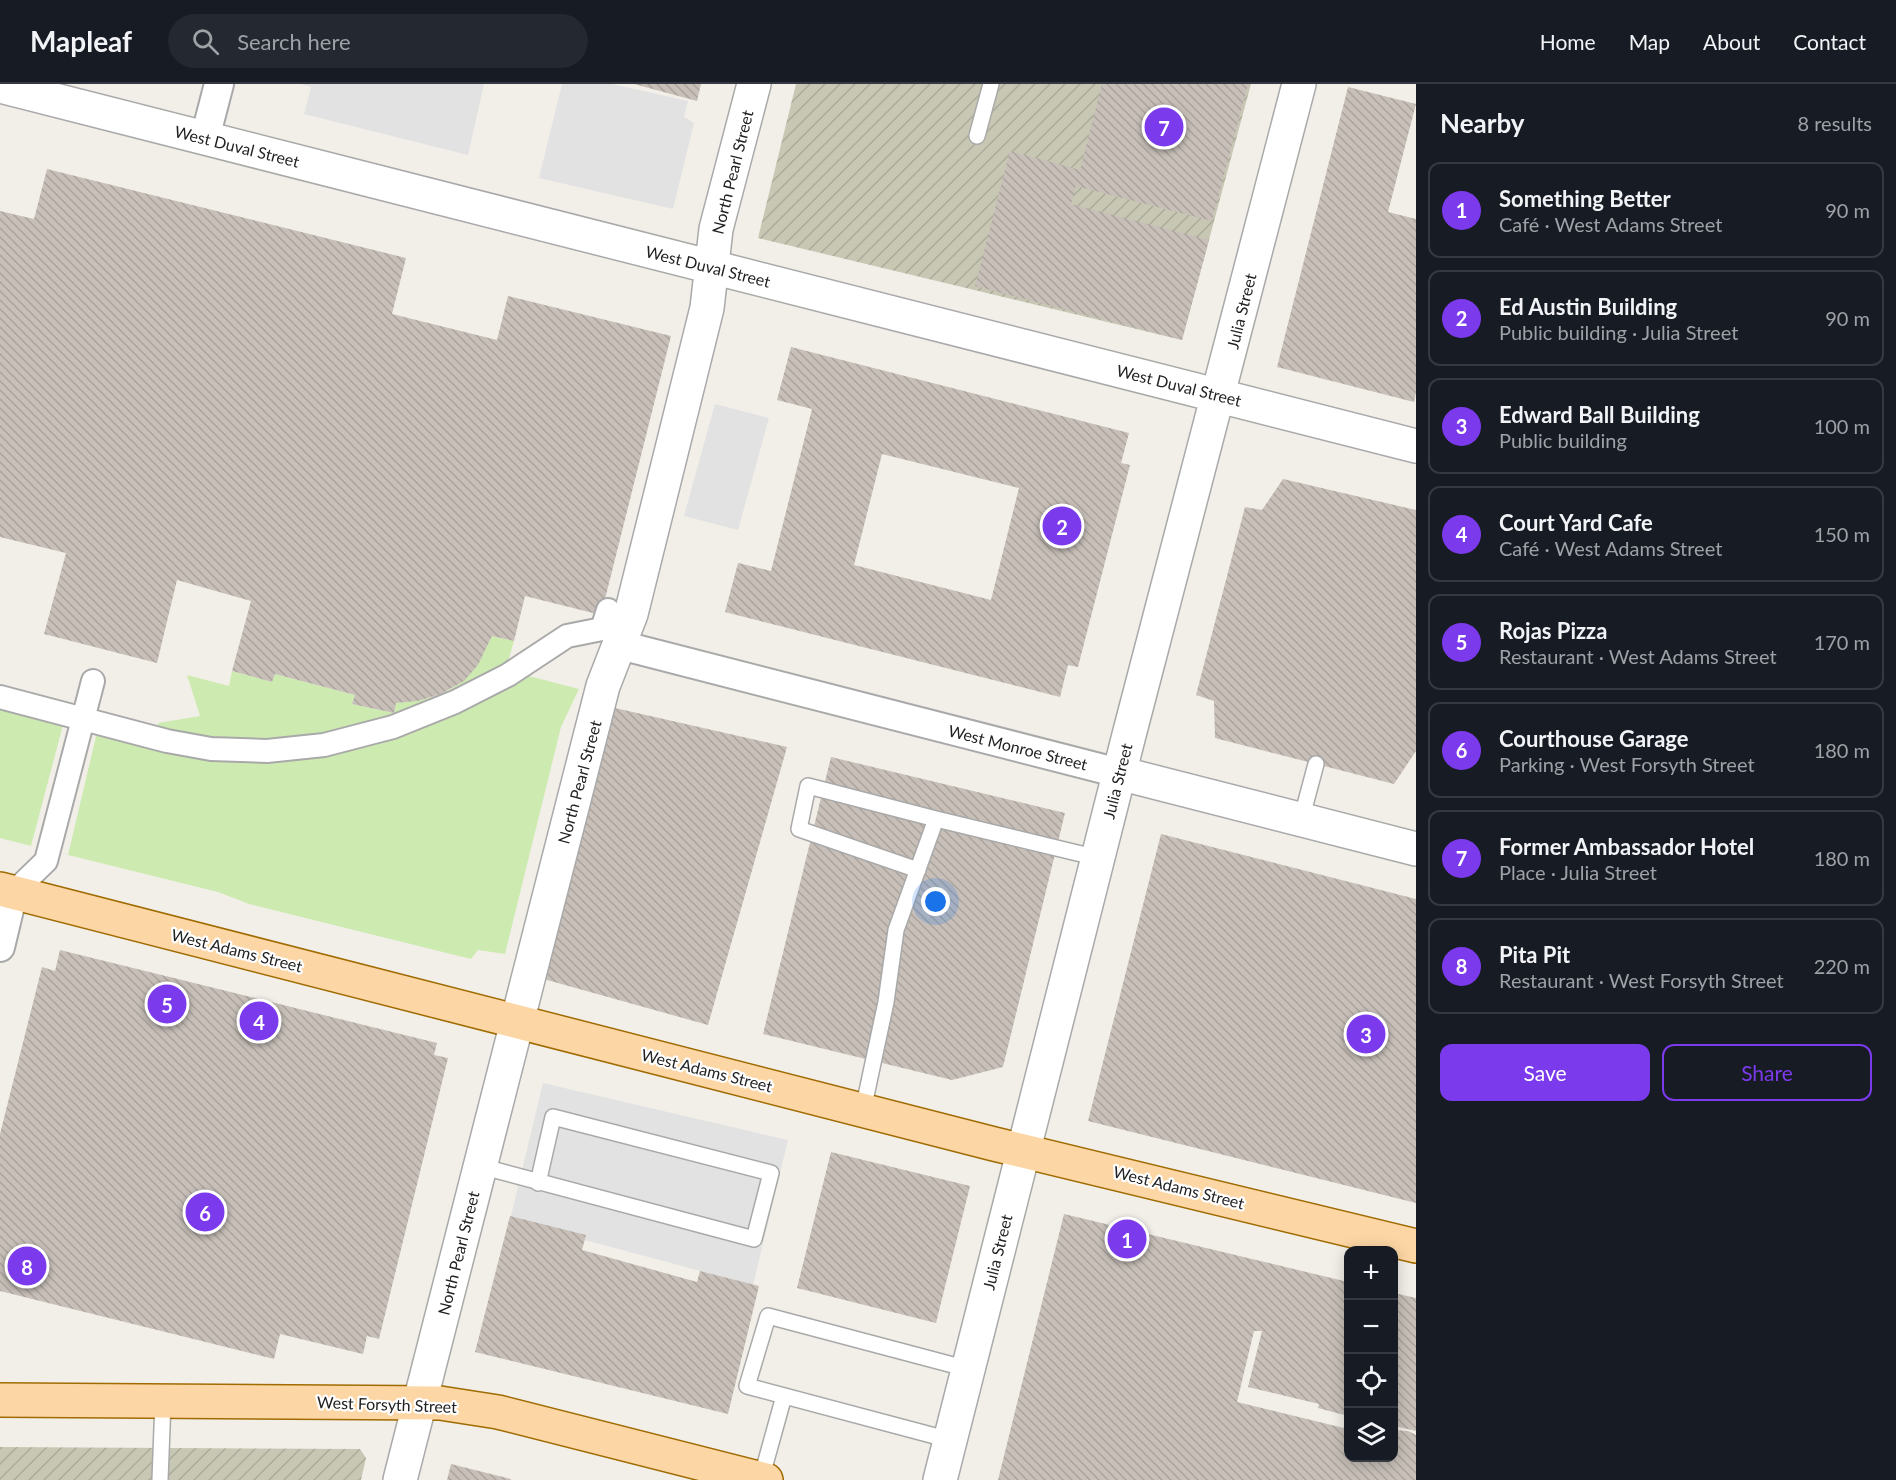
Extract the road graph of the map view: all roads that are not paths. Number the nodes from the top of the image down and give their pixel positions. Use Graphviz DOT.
graph roads {
  1 [pos="219,84"];
  2 [pos="754,84"];
  3 [pos="991,84"];
  4 [pos="1299,84"];
  5 [pos="0,86"];
  6 [pos="977,136"];
  7 [pos="205,138"];
  8 [pos="711,267"];
  9 [pos="1218,395"];
  10 [pos="1416,446"];
  11 [pos="608,609"];
  12 [pos="620,645"];
  13 [pos="93,681"];
  14 [pos="0,697"];
  15 [pos="83,720"];
  16 [pos="1316,764"];
  17 [pos="1119,773"];
  18 [pos="936,819"];
  19 [pos="1301,820"];
  20 [pos="1416,849"];
  21 [pos="1098,858"];
  22 [pos="918,870"];
  23 [pos="7,891"];
  24 [pos="0,947"];
  25 [pos="517,1022"];
  26 [pos="863,1110"];
  27 [pos="1023,1151"];
  28 [pos="480,1166"];
  29 [pos="538,1183"];
  30 [pos="1416,1246"];
  31 [pos="968,1369"];
  32 [pos="784,1396"];
  33 [pos="0,1400"];
  34 [pos="163,1401"];
  35 [pos="420,1402"];
  36 [pos="950,1440"];
  37 [pos="763,1479"];
  38 [pos="160,1480"];
  39 [pos="400,1480"];
  40 [pos="940,1480"];
  1 -- 7 [label="street"];
  2 -- 8 [label="street, North Pearl Street"];
  3 -- 6 [label="lane"];
  4 -- 9 [label="street, Julia Street"];
  5 -- 7 [label="street, West Duval Street"];
  7 -- 8 [label="street, West Duval Street"];
  8 -- 9 [label="street, West Duval Street"];
  8 -- 12 [label="street, North Pearl Street"];
  9 -- 10 [label="street, West Duval Street"];
  9 -- 17 [label="street, Julia Street"];
  11 -- 15 [label="street"];
  12 -- 17 [label="street, West Monroe Street"];
  12 -- 25 [label="street, North Pearl Street"];
  13 -- 15 [label="street"];
  14 -- 15 [label="street"];
  15 -- 23 [label="street"];
  16 -- 19 [label="lane"];
  17 -- 19 [label="street, West Monroe Street"];
  17 -- 21 [label="street, Julia Street"];
  18 -- 21 [label="lane"];
  18 -- 22 [label="lane"];
  18 -- 22 [label="lane"];
  19 -- 20 [label="street, West Monroe Street"];
  21 -- 27 [label="street, Julia Street"];
  22 -- 26 [label="lane"];
  23 -- 24 [label="street"];
  23 -- 25 [label="main road, West Adams Street"];
  25 -- 26 [label="main road, West Adams Street"];
  25 -- 28 [label="street, North Pearl Street"];
  26 -- 27 [label="main road, West Adams Street"];
  27 -- 30 [label="main road, West Adams Street"];
  27 -- 31 [label="street, Julia Street"];
  28 -- 29 [label="lane"];
  28 -- 35 [label="street, North Pearl Street"];
  29 -- 29 [label="lane"];
  31 -- 32 [label="lane"];
  31 -- 36 [label="street, Julia Street"];
  32 -- 36 [label="lane"];
  32 -- 37 [label="lane"];
  33 -- 34 [label="main road, West Forsyth Street"];
  34 -- 35 [label="main road, West Forsyth Street"];
  34 -- 38 [label="lane"];
  35 -- 37 [label="main road, West Forsyth Street"];
  35 -- 39 [label="street, North Pearl Street"];
  36 -- 40 [label="street, Julia Street"];
}
